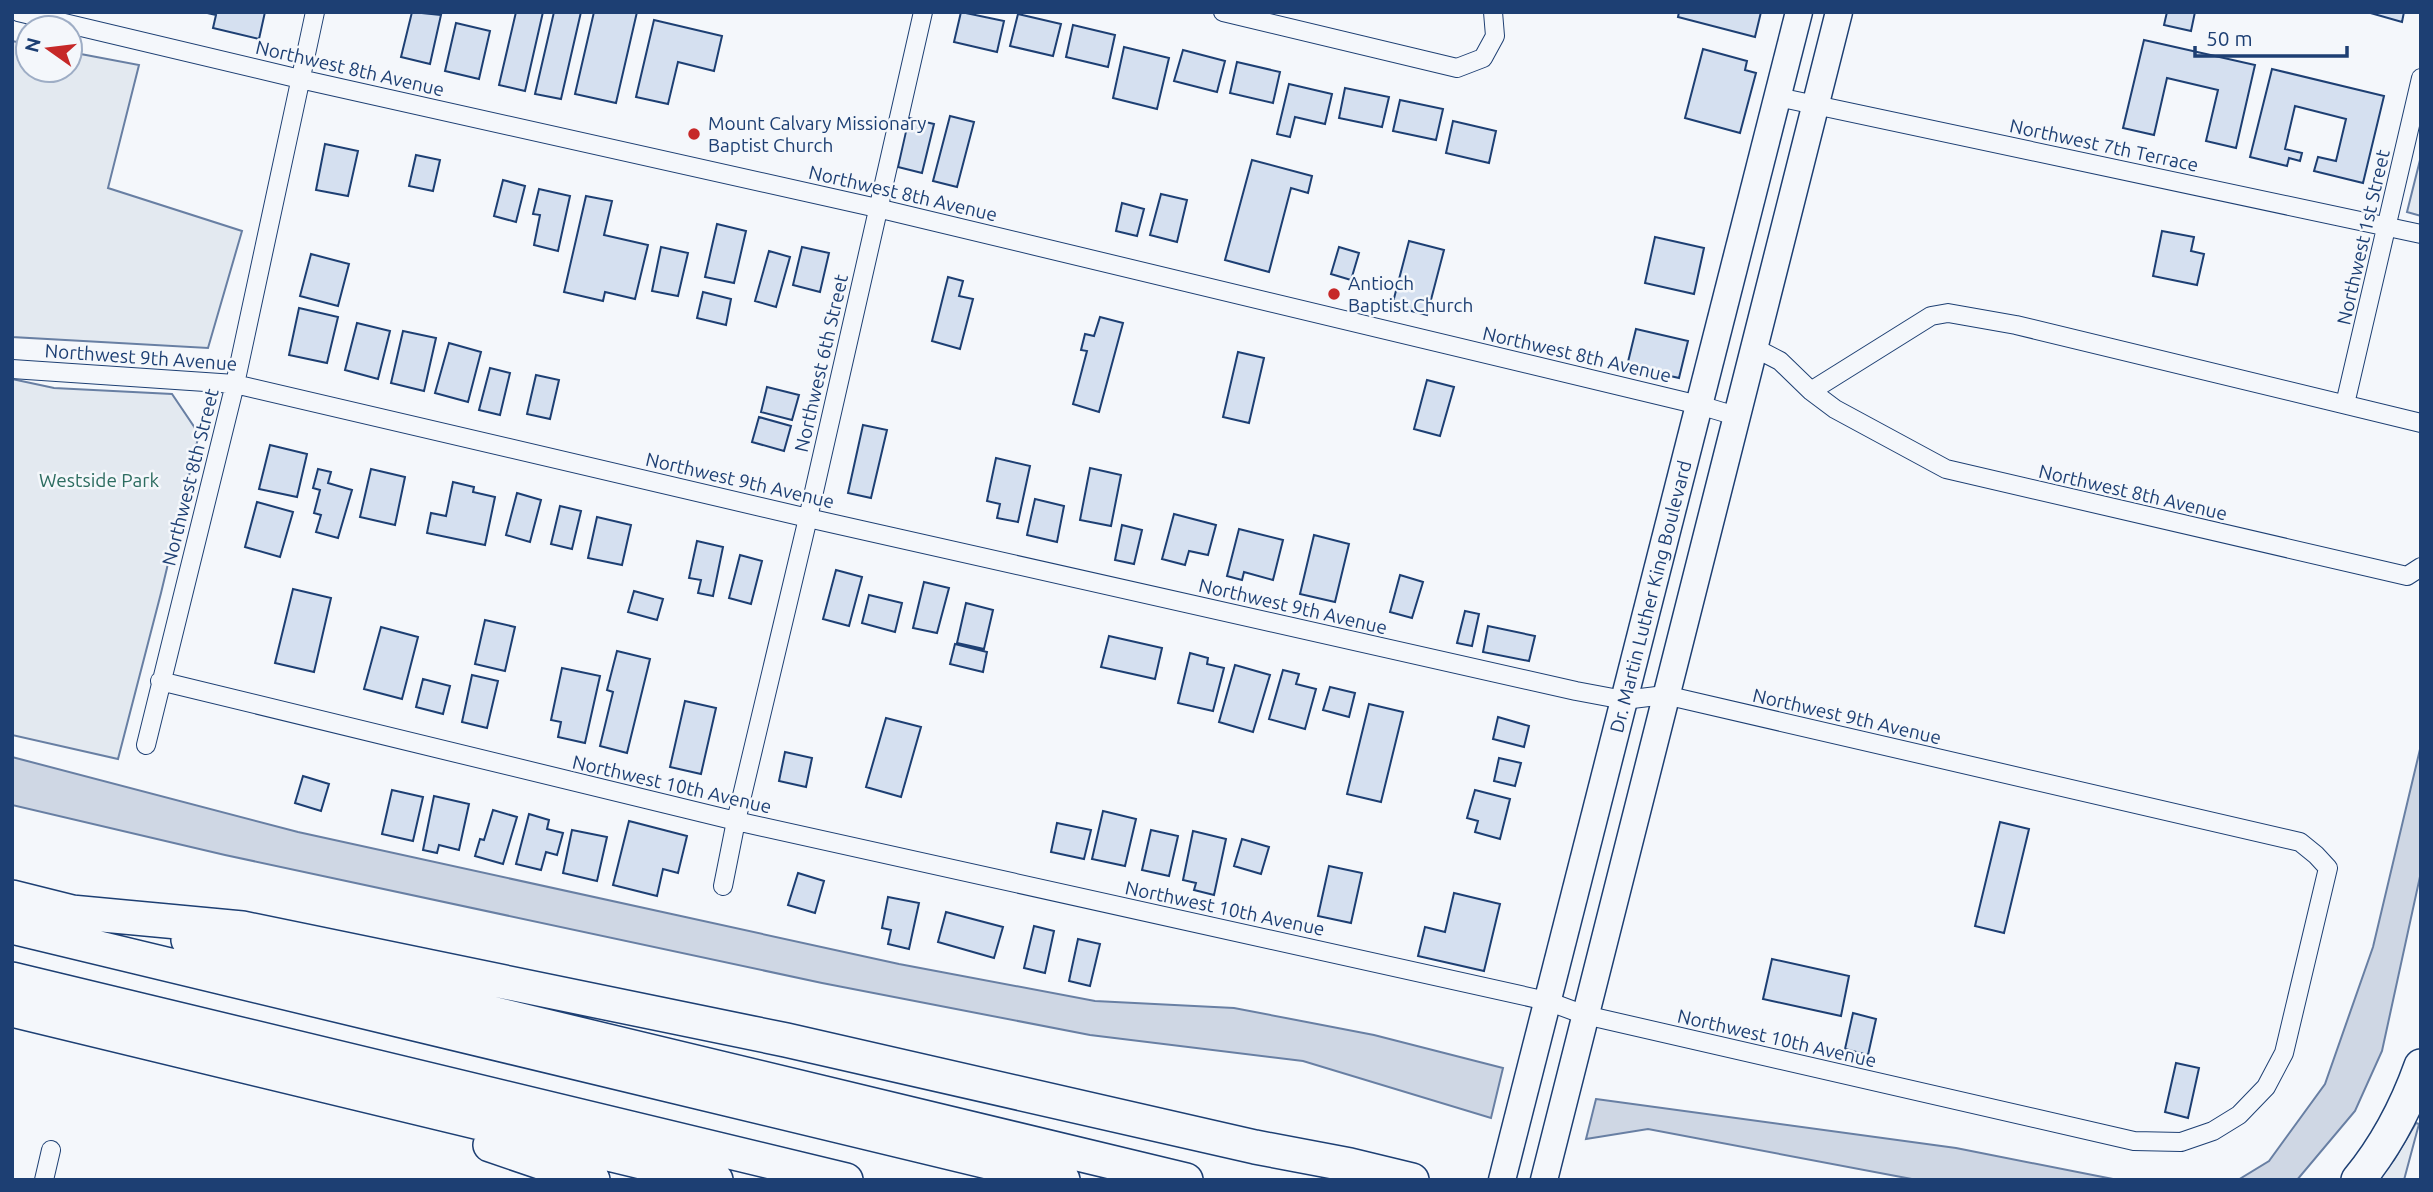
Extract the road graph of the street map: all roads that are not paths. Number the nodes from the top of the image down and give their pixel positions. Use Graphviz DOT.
graph roads {
  1 [pos="18,12"];
  2 [pos="315,12"];
  3 [pos="923,12"];
  4 [pos="1223,12"];
  5 [pos="1493,12"];
  6 [pos="1799,12"];
  7 [pos="1839,12"];
  8 [pos="2421,78"];
  9 [pos="300,79"];
  10 [pos="1778,97"];
  11 [pos="1815,105"];
  12 [pos="877,208"];
  13 [pos="2387,227"];
  14 [pos="2421,234"];
  15 [pos="1753,347"];
  16 [pos="12,369"];
  17 [pos="235,384"];
  18 [pos="1811,391"];
  19 [pos="2345,404"];
  20 [pos="1699,405"];
  21 [pos="1736,416"];
  22 [pos="2421,424"];
  23 [pos="808,518"];
  24 [pos="2421,567"];
  25 [pos="160,681"];
  26 [pos="1665,695"];
  27 [pos="1624,700"];
  28 [pos="146,745"];
  29 [pos="736,821"];
  30 [pos="723,886"];
  31 [pos="12,897"];
  32 [pos="71,912"];
  33 [pos="12,927"];
  34 [pos="12,979"];
  35 [pos="1547,1000"];
  36 [pos="12,1010"];
  37 [pos="1585,1016"];
  38 [pos="2421,1066"];
  39 [pos="296,1078"];
  40 [pos="2266,1087"];
  41 [pos="1255,1147"];
  42 [pos="51,1150"];
  43 [pos="44,1180"];
  44 [pos="593,1180"];
  45 [pos="716,1180"];
  46 [pos="845,1180"];
  47 [pos="1063,1180"];
  48 [pos="1186,1180"];
  49 [pos="1364,1180"];
  50 [pos="1412,1180"];
  51 [pos="1502,1180"];
  52 [pos="1544,1180"];
  53 [pos="2358,1180"];
  1 -- 9 [label="street, Northwest 8th Avenue"];
  2 -- 9 [label="street, Northwest 8th Street"];
  3 -- 12 [label="street, Northwest 6th Street"];
  4 -- 5 [label="street"];
  6 -- 10 [label="main road, Dr. Martin Luther King Boulevard"];
  7 -- 11 [label="main road, Dr. Martin Luther King Boulevard"];
  8 -- 13 [label="street, Northwest 1st Street"];
  9 -- 12 [label="street, Northwest 8th Avenue"];
  9 -- 17 [label="street, Northwest 8th Street"];
  10 -- 11 [label="street, Northwest 7th Terrace"];
  10 -- 20 [label="main road, Dr. Martin Luther King Boulevard"];
  11 -- 13 [label="street, Northwest 7th Terrace"];
  11 -- 15 [label="main road, Dr. Martin Luther King Boulevard"];
  12 -- 20 [label="street, Northwest 8th Avenue"];
  12 -- 23 [label="street, Northwest 6th Street"];
  13 -- 14 [label="street, Northwest 7th Terrace"];
  13 -- 19 [label="street, Northwest 1st Street"];
  15 -- 18 [label="street, Northwest 8th Avenue"];
  15 -- 21 [label="main road, Dr. Martin Luther King Boulevard"];
  16 -- 17 [label="street, Northwest 9th Avenue"];
  17 -- 23 [label="street, Northwest 9th Avenue"];
  17 -- 25 [label="street, Northwest 8th Street"];
  18 -- 19 [label="street"];
  18 -- 24 [label="street, Northwest 8th Avenue"];
  19 -- 22 [label="street"];
  20 -- 21 [label="street, Northwest 8th Avenue"];
  20 -- 27 [label="main road, Dr. Martin Luther King Boulevard"];
  21 -- 26 [label="main road, Dr. Martin Luther King Boulevard"];
  23 -- 27 [label="street, Northwest 9th Avenue"];
  23 -- 29 [label="street, Northwest 6th Street"];
  25 -- 28 [label="street, Northwest 8th Street"];
  25 -- 29 [label="street, Northwest 10th Avenue"];
  26 -- 27 [label="street, Northwest 9th Avenue"];
  26 -- 37 [label="main road, Dr. Martin Luther King Boulevard"];
  26 -- 40 [label="street, Northwest 9th Avenue"];
  27 -- 35 [label="main road, Dr. Martin Luther King Boulevard"];
  29 -- 30 [label="street, Northwest 6th Street"];
  29 -- 35 [label="street, Northwest 10th Avenue"];
  31 -- 32 [label="highway"];
  32 -- 41 [label="highway"];
  32 -- 48 [label="highway"];
  33 -- 47 [label="highway"];
  34 -- 46 [label="highway"];
  35 -- 37 [label="street, Northwest 10th Avenue"];
  35 -- 51 [label="main road, Dr. Martin Luther King Boulevard"];
  36 -- 39 [label="highway"];
  37 -- 40 [label="street, Northwest 10th Avenue"];
  37 -- 52 [label="main road, Dr. Martin Luther King Boulevard"];
  38 -- 53 [label="highway"];
  39 -- 44 [label="highway"];
  39 -- 45 [label="highway"];
  41 -- 49 [label="highway"];
  41 -- 50 [label="highway"];
  42 -- 43 [label="street"];
}
